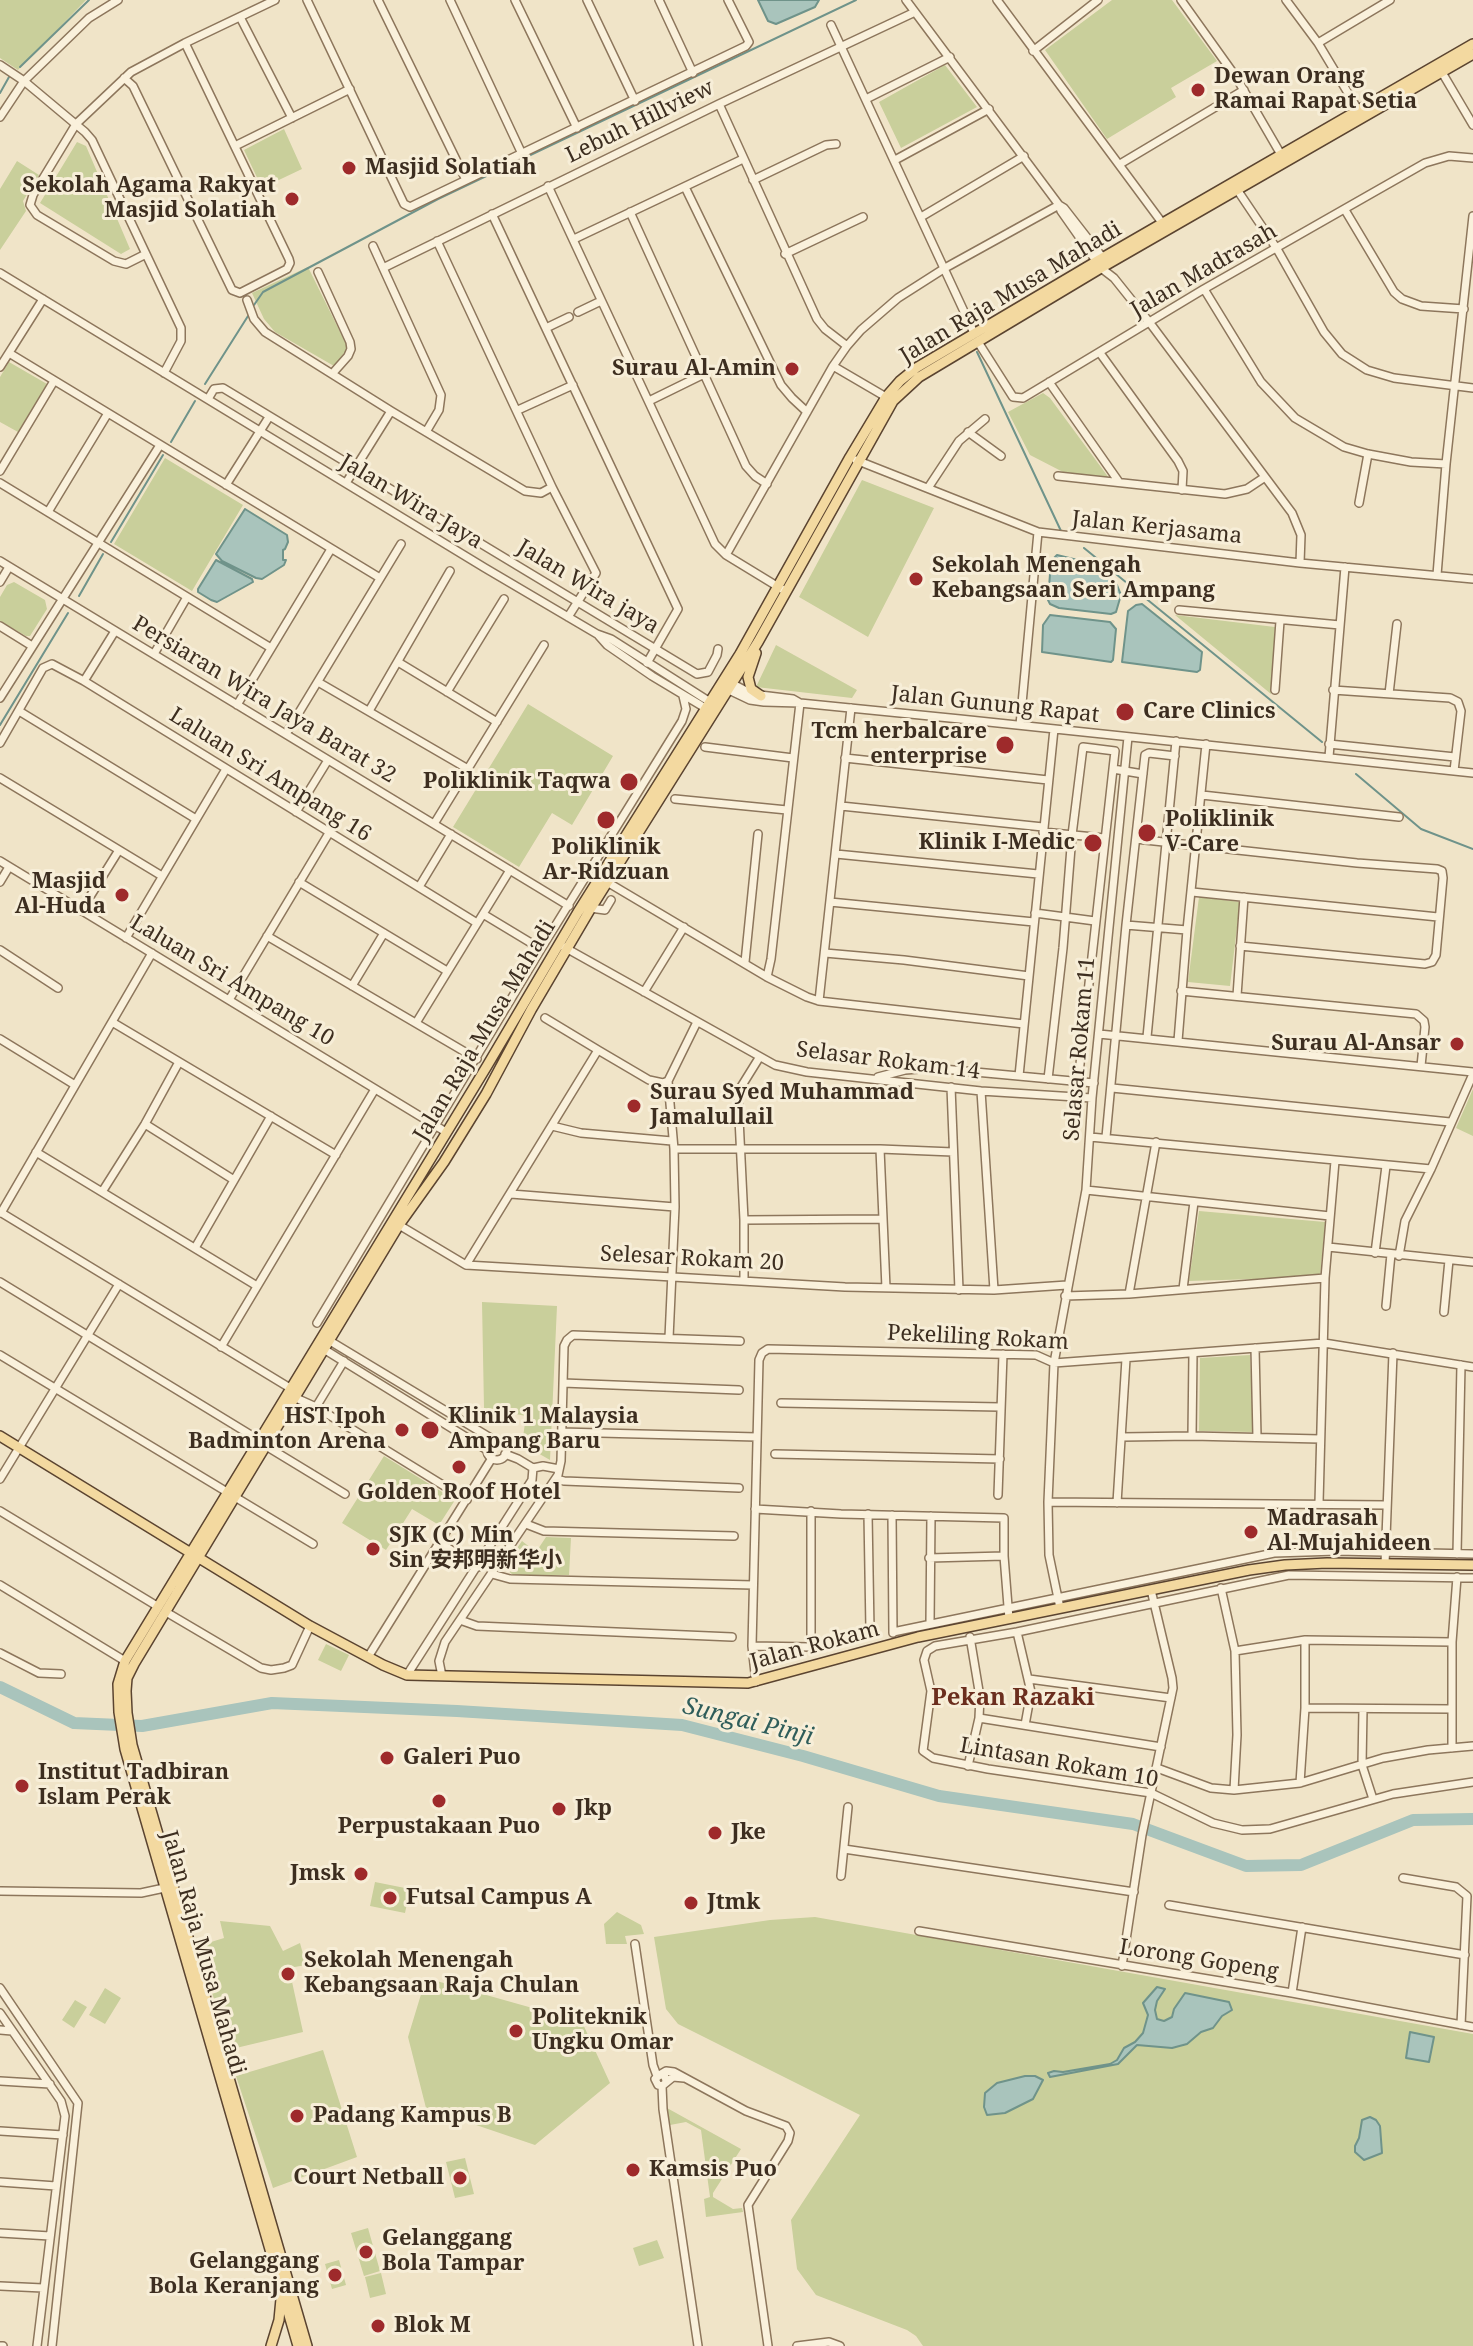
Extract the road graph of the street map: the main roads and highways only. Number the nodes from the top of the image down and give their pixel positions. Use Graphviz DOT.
graph roads {
  1 [pos="1473,44"];
  2 [pos="1473,54"];
  3 [pos="1440,68"];
  4 [pos="1284,159"];
  5 [pos="1102,263"];
  6 [pos="976,338"];
  7 [pos="854,459"];
  8 [pos="782,589"];
  9 [pos="758,642"];
  10 [pos="727,673"];
  11 [pos="730,686"];
  12 [pos="761,696"];
  13 [pos="708,705"];
  14 [pos="562,947"];
  15 [pos="497,1070"];
  16 [pos="444,1131"];
  17 [pos="399,1225"];
  18 [pos="324,1345"];
  19 [pos="0,1436"];
  20 [pos="262,1443"];
  21 [pos="194,1555"];
  22 [pos="1473,1565"];
  23 [pos="161,1609"];
  24 [pos="123,1712"];
  25 [pos="266,2224"];
  26 [pos="280,2283"];
  27 [pos="271,2346"];
  28 [pos="298,2346"];
  29 [pos="307,2346"];
  1 -- 3 [label="main road, Jalan Raja Musa Mahadi"];
  2 -- 3 [label="main road, Jalan Raja Musa Mahadi"];
  3 -- 4 [label="main road, Jalan Raja Musa Mahadi"];
  4 -- 5 [label="main road, Jalan Raja Musa Mahadi"];
  4 -- 5 [label="main road, Jalan Raja Musa Mahadi"];
  5 -- 6 [label="main road, Jalan Raja Musa Mahadi"];
  6 -- 7 [label="main road, Jalan Raja Musa Mahadi"];
  6 -- 7 [label="main road, Jalan Raja Musa Mahadi"];
  7 -- 8 [label="main road, Jalan Raja Musa Mahadi"];
  8 -- 9 [label="main road, Jalan Raja Musa Mahadi"];
  8 -- 10 [label="main road, Jalan Raja Musa Mahadi"];
  9 -- 11 [label="main road, Jalan Raja Musa Mahadi"];
  9 -- 12 [label="main road"];
  10 -- 11 [label="main road"];
  10 -- 13 [label="main road, Jalan Raja Musa Mahadi"];
  11 -- 13 [label="main road"];
  11 -- 14 [label="main road, Jalan Raja Musa Mahadi"];
  13 -- 14 [label="main road, Jalan Raja Musa Mahadi"];
  14 -- 15 [label="main road, Jalan Raja Musa Mahadi"];
  14 -- 16 [label="main road, Jalan Raja Musa Mahadi"];
  15 -- 16 [label="main road"];
  15 -- 17 [label="main road, Jalan Raja Musa Mahadi"];
  16 -- 17 [label="main road"];
  16 -- 18 [label="main road, Jalan Raja Musa Mahadi"];
  17 -- 18 [label="main road, Jalan Raja Musa Mahadi"];
  18 -- 20 [label="main road, Jalan Raja Musa Mahadi"];
  18 -- 20 [label="main road, Jalan Raja Musa Mahadi"];
  19 -- 21 [label="main road"];
  20 -- 21 [label="main road, Jalan Raja Musa Mahadi"];
  21 -- 22 [label="main road, Jalan Rokam"];
  21 -- 23 [label="main road, Jalan Raja Musa Mahadi"];
  23 -- 24 [label="main road, Jalan Raja Musa Mahadi"];
  23 -- 24 [label="main road, Jalan Raja Musa Mahadi"];
  24 -- 25 [label="main road, Jalan Raja Musa Mahadi"];
  25 -- 26 [label="main road, Jalan Raja Musa Mahadi"];
  25 -- 29 [label="main road, Jalan Raja Musa Mahadi"];
  26 -- 27 [label="main road"];
  26 -- 28 [label="main road, Jalan Raja Musa Mahadi"];
}
